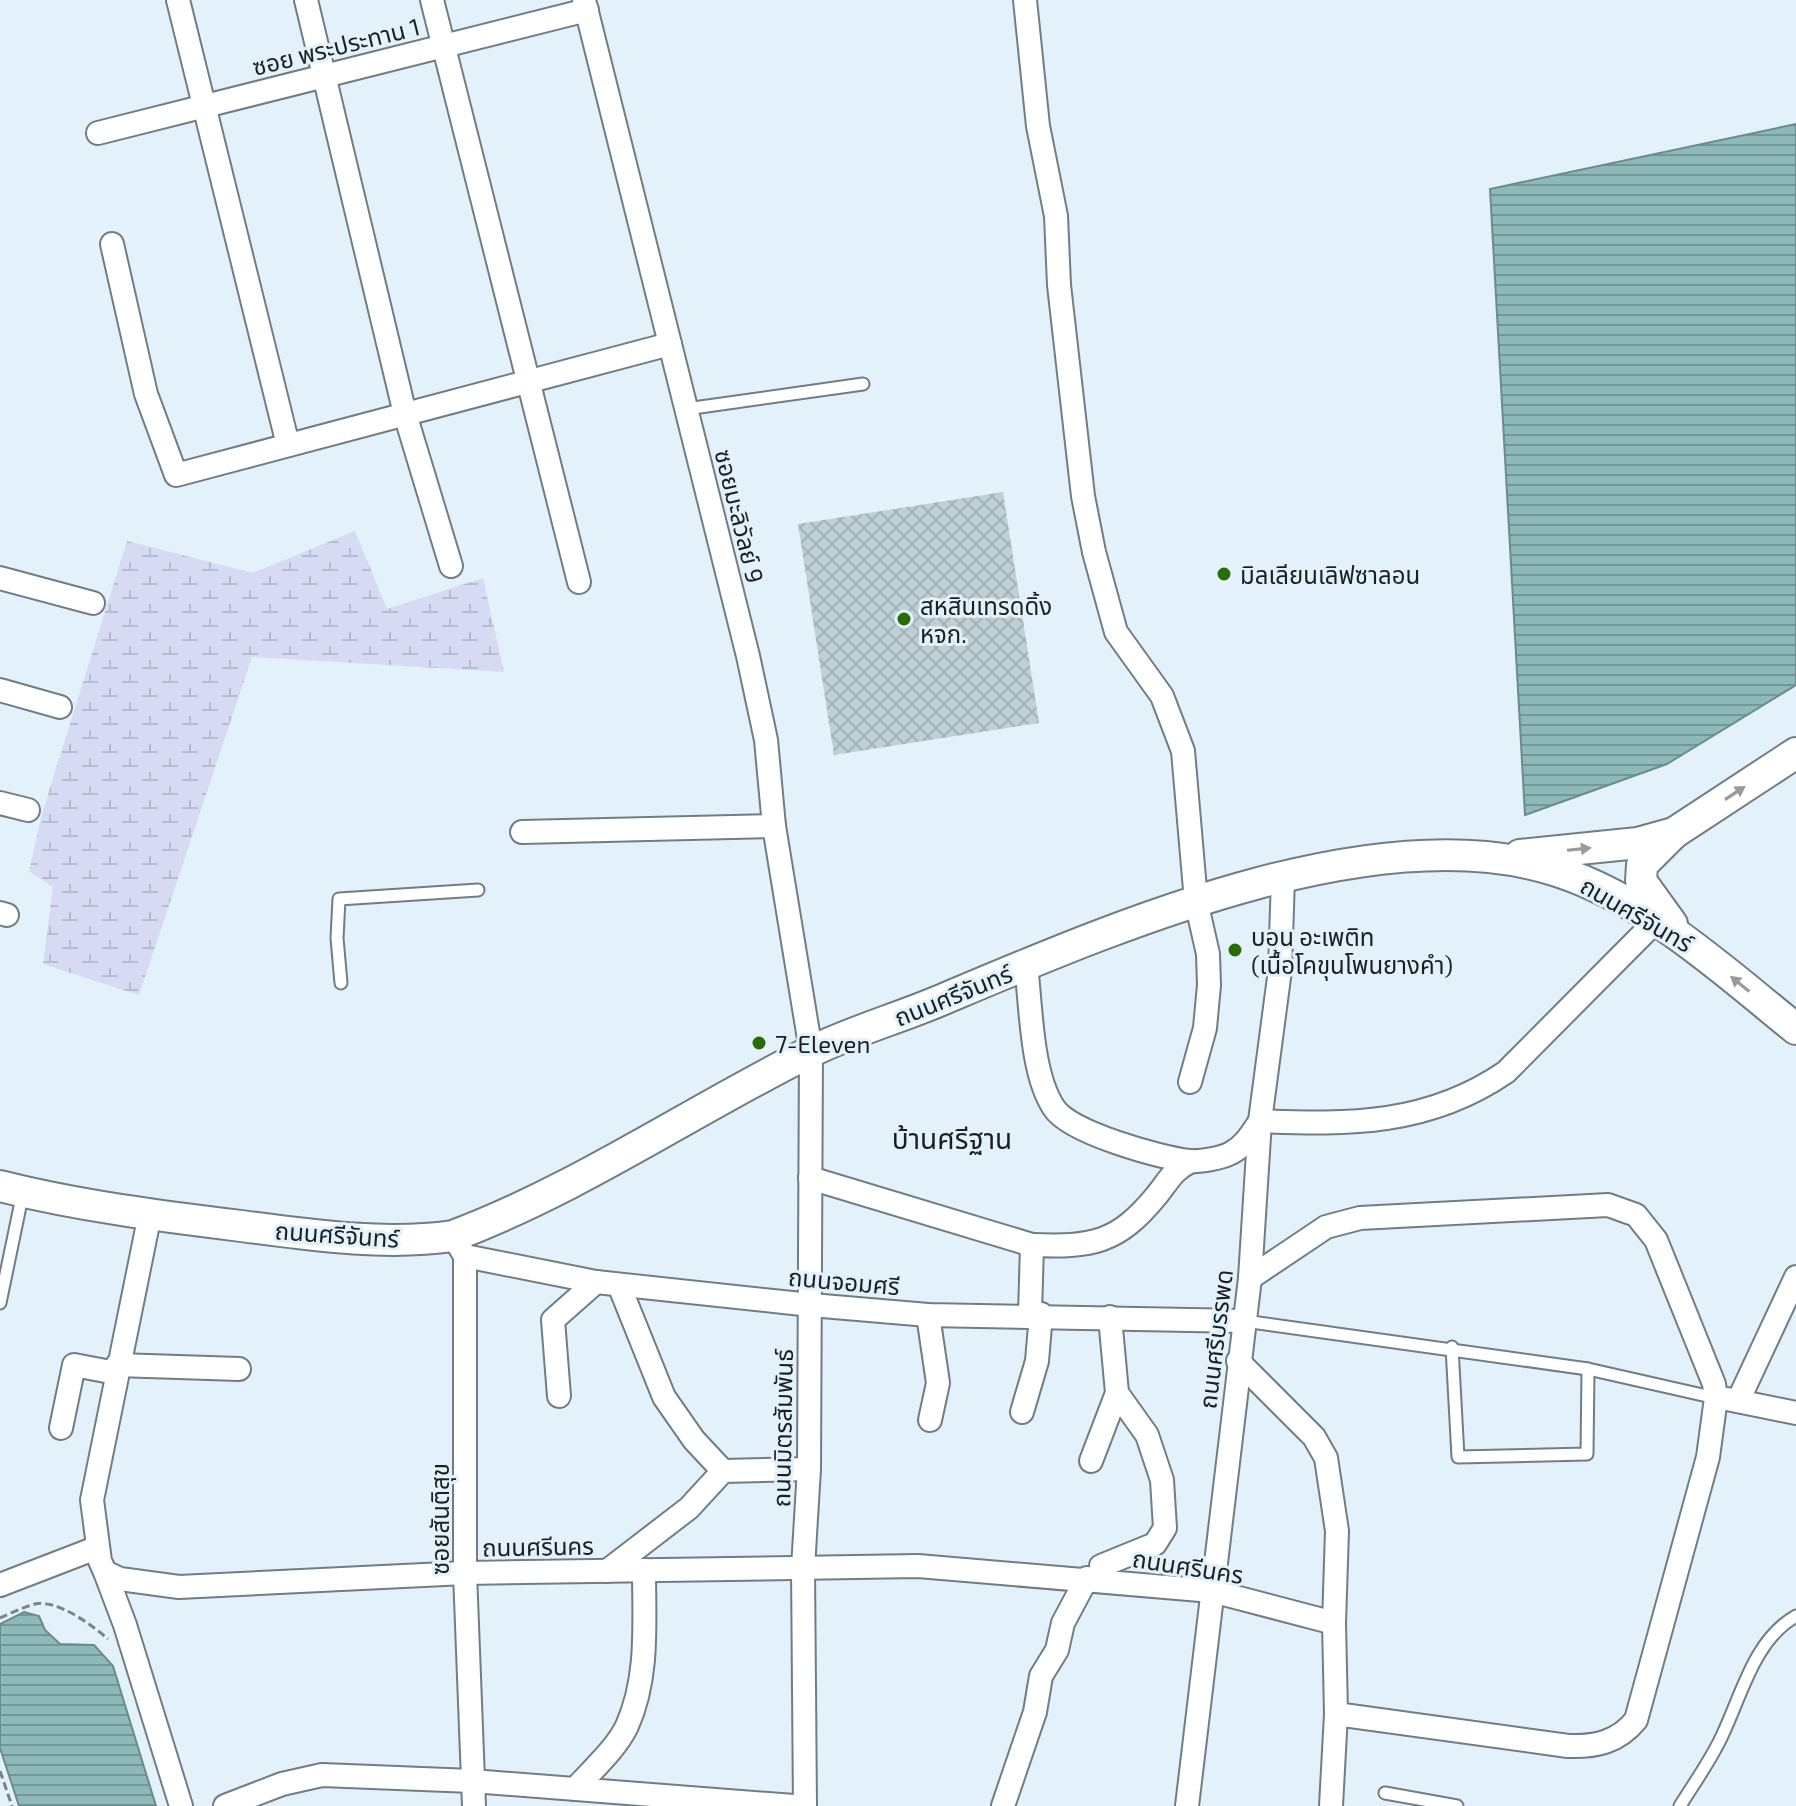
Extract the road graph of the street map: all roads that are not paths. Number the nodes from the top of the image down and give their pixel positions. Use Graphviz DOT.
graph roads {
  1 [pos="178,0"];
  2 [pos="306,0"];
  3 [pos="432,0"];
  4 [pos="1025,0"];
  5 [pos="586,5"];
  6 [pos="444,46"];
  7 [pos="326,76"];
  8 [pos="204,106"];
  9 [pos="98,133"];
  10 [pos="112,244"];
  11 [pos="670,344"];
  12 [pos="527,381"];
  13 [pos="863,384"];
  14 [pos="686,409"];
  15 [pos="405,414"];
  16 [pos="288,445"];
  17 [pos="451,566"];
  18 [pos="0,578"];
  19 [pos="579,582"];
  20 [pos="93,603"];
  21 [pos="0,690"];
  22 [pos="60,707"];
  23 [pos="1796,753"];
  24 [pos="0,803"];
  25 [pos="28,810"];
  26 [pos="774,826"];
  27 [pos="522,832"];
  28 [pos="1674,833"];
  29 [pos="1502,857"];
  30 [pos="1283,877"];
  31 [pos="478,890"];
  32 [pos="1196,901"];
  33 [pos="1654,923"];
  34 [pos="1684,938"];
  35 [pos="1026,965"];
  36 [pos="341,983"];
  37 [pos="1796,1029"];
  38 [pos="811,1051"];
  39 [pos="1190,1082"];
  40 [pos="1260,1121"];
  41 [pos="1191,1161"];
  42 [pos="810,1178"];
  43 [pos="12,1189"];
  44 [pos="150,1214"];
  45 [pos="1032,1245"];
  46 [pos="459,1246"];
  47 [pos="1796,1277"];
  48 [pos="1250,1278"];
  49 [pos="596,1282"];
  50 [pos="619,1285"];
  51 [pos="0,1303"];
  52 [pos="811,1305"];
  53 [pos="1035,1314"];
  54 [pos="928,1315"];
  55 [pos="1110,1317"];
  56 [pos="1244,1321"];
  57 [pos="1452,1347"];
  58 [pos="1238,1361"];
  59 [pos="116,1369"];
  60 [pos="239,1369"];
  61 [pos="1588,1369"];
  62 [pos="1117,1393"];
  63 [pos="559,1396"];
  64 [pos="1727,1400"];
  65 [pos="1022,1412"];
  66 [pos="1796,1413"];
  67 [pos="930,1420"];
  68 [pos="61,1428"];
  69 [pos="1091,1461"];
  70 [pos="809,1469"];
  71 [pos="723,1471"];
  72 [pos="96,1548"];
  73 [pos="803,1568"];
  74 [pos="644,1570"];
  75 [pos="607,1571"];
  76 [pos="105,1572"];
  77 [pos="465,1573"];
  78 [pos="1094,1579"];
  79 [pos="0,1585"];
  80 [pos="1212,1591"];
  81 [pos="1796,1616"];
  82 [pos="1334,1623"];
  83 [pos="1336,1714"];
  84 [pos="472,1781"];
  85 [pos="575,1789"];
  86 [pos="1385,1793"];
  87 [pos="736,1804"];
  88 [pos="181,1806"];
  89 [pos="225,1806"];
  90 [pos="474,1806"];
  91 [pos="794,1806"];
  92 [pos="805,1806"];
  93 [pos="1003,1806"];
  94 [pos="1187,1806"];
  95 [pos="1331,1806"];
  96 [pos="1457,1806"];
  97 [pos="1680,1806"];
  1 -- 8 [label="street"];
  2 -- 7 [label="street"];
  3 -- 6 [label="street"];
  4 -- 32 [label="street"];
  5 -- 6 [label="street, ซอย พระประทาน 1"];
  5 -- 11 [label="street, ซอยมะลิวัลย์ 9"];
  6 -- 7 [label="street, ซอย พระประทาน 1"];
  6 -- 12 [label="street"];
  7 -- 8 [label="street, ซอย พระประทาน 1"];
  7 -- 15 [label="street"];
  8 -- 9 [label="street, ซอย พระประทาน 1"];
  8 -- 16 [label="street"];
  10 -- 16 [label="street"];
  11 -- 12 [label="street"];
  11 -- 14 [label="street, ซอยมะลิวัลย์ 9"];
  12 -- 15 [label="street"];
  12 -- 19 [label="street"];
  13 -- 14 [label="lane"];
  14 -- 26 [label="street, ซอยมะลิวัลย์ 9"];
  15 -- 16 [label="street"];
  15 -- 17 [label="street"];
  18 -- 20 [label="street"];
  21 -- 22 [label="street"];
  28 -- 23 [label="main road, one-way"];
  24 -- 25 [label="street"];
  26 -- 27 [label="street"];
  26 -- 38 [label="street, ซอยมะลิวัลย์ 9"];
  29 -- 28 [label="main road, one-way"];
  28 -- 34 [label="main road"];
  29 -- 30 [label="main road, ถนนศรีจันทร์"];
  29 -- 33 [label="main road, ถนนศรีจันทร์"];
  30 -- 32 [label="main road, ถนนศรีจันทร์"];
  30 -- 40 [label="street, ถนนศรีบรรพด"];
  31 -- 36 [label="lane"];
  32 -- 35 [label="main road, ถนนศรีจันทร์"];
  32 -- 39 [label="street"];
  33 -- 34 [label="main road, ถนนศรีจันทร์"];
  33 -- 40 [label="street"];
  37 -- 34 [label="main road, ถนนศรีจันทร์, one-way"];
  35 -- 38 [label="main road, ถนนศรีจันทร์"];
  35 -- 41 [label="street"];
  38 -- 42 [label="street, ถนนมิตรสัมพันธ์"];
  38 -- 46 [label="main road, ถนนศรีจันทร์"];
  40 -- 41 [label="street"];
  40 -- 48 [label="street, ถนนศรีบรรพด"];
  41 -- 45 [label="street"];
  42 -- 45 [label="street"];
  42 -- 52 [label="street, ถนนมิตรสัมพันธ์"];
  43 -- 44 [label="main road, ถนนศรีจันทร์"];
  43 -- 51 [label="lane"];
  44 -- 46 [label="main road, ถนนศรีจันทร์"];
  44 -- 59 [label="street"];
  45 -- 53 [label="street"];
  46 -- 49 [label="street, ถนนจอมศรี"];
  46 -- 77 [label="street, ซอยสันติสุข"];
  47 -- 64 [label="street"];
  48 -- 56 [label="street, ถนนศรีบรรพด"];
  48 -- 64 [label="street"];
  49 -- 50 [label="street, ถนนจอมศรี"];
  49 -- 63 [label="street"];
  50 -- 52 [label="street, ถนนจอมศรี"];
  50 -- 71 [label="street"];
  52 -- 54 [label="street, ถนนจอมศรี"];
  52 -- 70 [label="street, ถนนมิตรสัมพันธ์"];
  53 -- 54 [label="street, ถนนจอมศรี"];
  53 -- 55 [label="street, ถนนจอมศรี"];
  53 -- 65 [label="street"];
  54 -- 67 [label="street"];
  55 -- 56 [label="street, ถนนจอมศรี"];
  55 -- 62 [label="street"];
  56 -- 57 [label="lane"];
  56 -- 58 [label="street, ถนนศรีบรรพด"];
  57 -- 61 [label="lane"];
  57 -- 61 [label="lane"];
  58 -- 80 [label="street, ถนนศรีบรรพด"];
  58 -- 82 [label="street"];
  59 -- 60 [label="street"];
  59 -- 68 [label="street"];
  59 -- 72 [label="street"];
  61 -- 64 [label="lane"];
  62 -- 69 [label="street"];
  62 -- 78 [label="street"];
  64 -- 66 [label="street"];
  64 -- 83 [label="street"];
  70 -- 71 [label="street"];
  70 -- 73 [label="street, ถนนมิตรสัมพันธ์"];
  71 -- 75 [label="street"];
  72 -- 76 [label="street"];
  72 -- 79 [label="street"];
  73 -- 74 [label="street, ถนนศรีนคร"];
  73 -- 78 [label="street, ถนนศรีนคร"];
  73 -- 92 [label="street, ถนนมิตรสัมพันธ์"];
  74 -- 75 [label="street, ถนนศรีนคร"];
  74 -- 85 [label="street"];
  75 -- 77 [label="street, ถนนศรีนคร"];
  76 -- 77 [label="street, ถนนศรีนคร"];
  76 -- 88 [label="street"];
  77 -- 84 [label="street, ซอยสันติสุข"];
  78 -- 80 [label="street, ถนนศรีนคร"];
  78 -- 93 [label="street"];
  80 -- 82 [label="street, ถนนศรีนคร"];
  80 -- 94 [label="street, ถนนศรีบรรพด"];
  81 -- 97 [label="lane"];
  82 -- 83 [label="street"];
  83 -- 95 [label="street"];
  84 -- 85 [label="street"];
  84 -- 89 [label="street"];
  84 -- 90 [label="street, ซอยสันติสุข"];
  85 -- 87 [label="street"];
  86 -- 96 [label="lane"];
  87 -- 91 [label="street"];
}
